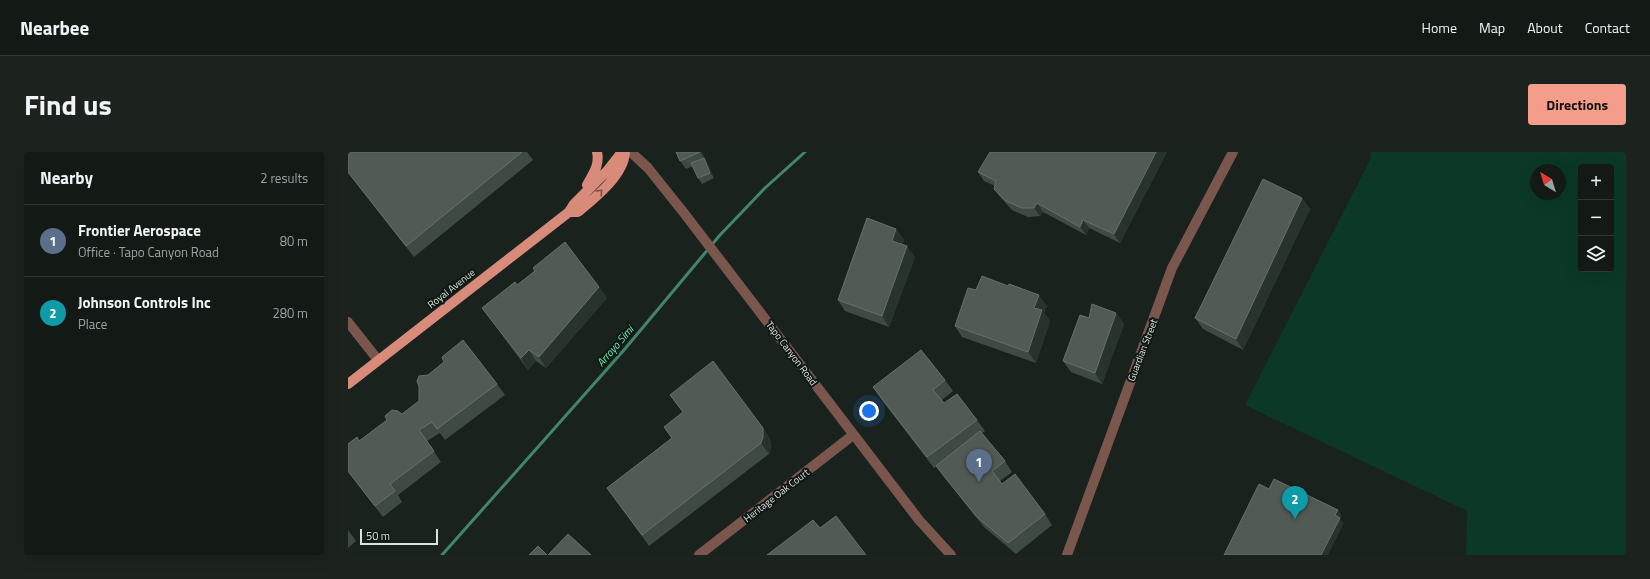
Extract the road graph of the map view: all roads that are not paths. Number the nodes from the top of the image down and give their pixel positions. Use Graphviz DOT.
graph roads {
  1 [pos="597,152"];
  2 [pos="622,152"];
  3 [pos="626,152"];
  4 [pos="631,152"];
  5 [pos="1233,152"];
  6 [pos="582,195"];
  7 [pos="569,212"];
  8 [pos="348,322"];
  9 [pos="378,360"];
  10 [pos="348,384"];
  11 [pos="853,435"];
  12 [pos="699,555"];
  13 [pos="951,555"];
  14 [pos="1067,555"];
  1 -- 6 [label="main road"];
  2 -- 6 [label="main road, Royal Avenue"];
  7 -- 3 [label="main road, Royal Avenue, one-way"];
  4 -- 11 [label="street, Tapo Canyon Road"];
  5 -- 14 [label="street, Guardian Street"];
  6 -- 7 [label="main road, Royal Avenue"];
  7 -- 9 [label="main road, Royal Avenue"];
  8 -- 9 [label="street"];
  9 -- 10 [label="main road, Royal Avenue"];
  11 -- 12 [label="street, Heritage Oak Court"];
  11 -- 13 [label="street, Tapo Canyon Road"];
}
